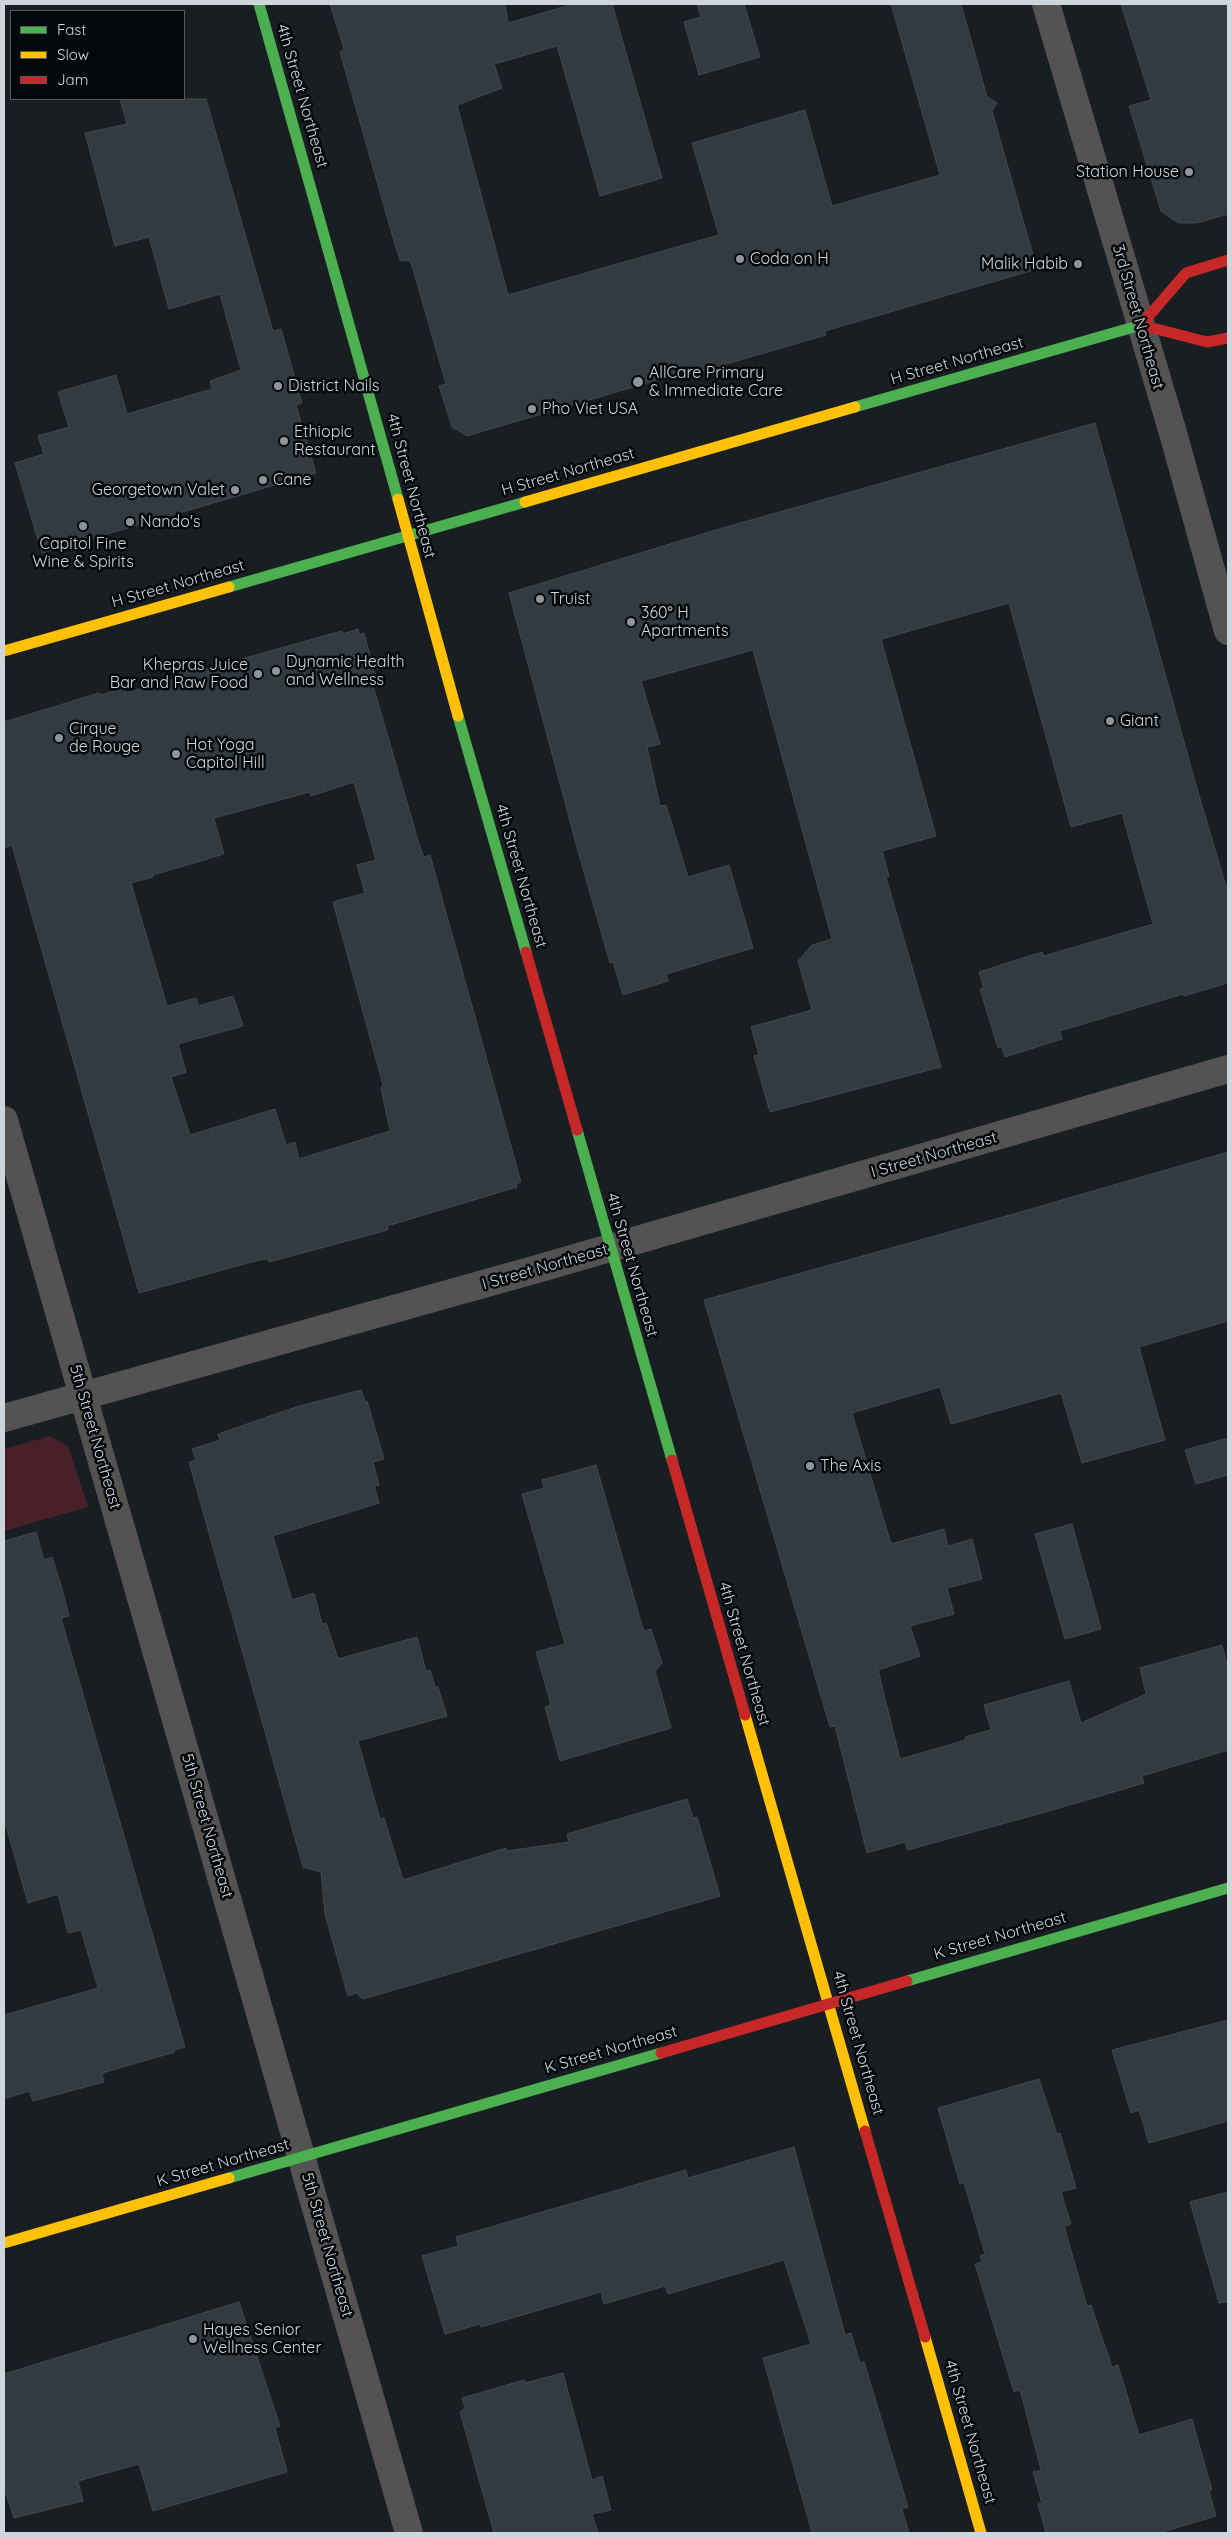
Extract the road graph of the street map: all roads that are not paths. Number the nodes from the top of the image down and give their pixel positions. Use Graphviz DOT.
graph roads {
  1 [pos="259,4"];
  2 [pos="1046,4"];
  3 [pos="1228,260"];
  4 [pos="1141,324"];
  5 [pos="1228,338"];
  6 [pos="408,534"];
  7 [pos="1228,631"];
  8 [pos="4,651"];
  9 [pos="1228,1069"];
  10 [pos="4,1120"];
  11 [pos="611,1248"];
  12 [pos="83,1395"];
  13 [pos="4,1418"];
  14 [pos="1228,1888"];
  15 [pos="829,2003"];
  16 [pos="302,2157"];
  17 [pos="4,2243"];
  18 [pos="409,2533"];
  19 [pos="981,2533"];
  1 -- 6 [label="main road, 4th Street Northeast"];
  2 -- 4 [label="street, 3rd Street Northeast"];
  3 -- 4 [label="main road"];
  4 -- 5 [label="main road"];
  4 -- 6 [label="main road, H Street Northeast"];
  4 -- 7 [label="street, 3rd Street Northeast"];
  6 -- 8 [label="main road, H Street Northeast"];
  6 -- 11 [label="main road, 4th Street Northeast"];
  9 -- 11 [label="street, I Street Northeast"];
  10 -- 12 [label="street, 5th Street Northeast"];
  11 -- 12 [label="street, I Street Northeast"];
  11 -- 15 [label="main road, 4th Street Northeast"];
  12 -- 13 [label="street, I Street Northeast"];
  12 -- 16 [label="street, 5th Street Northeast"];
  14 -- 15 [label="main road, K Street Northeast"];
  15 -- 16 [label="main road, K Street Northeast"];
  15 -- 19 [label="main road, 4th Street Northeast"];
  16 -- 17 [label="main road, K Street Northeast"];
  16 -- 18 [label="street, 5th Street Northeast"];
}
